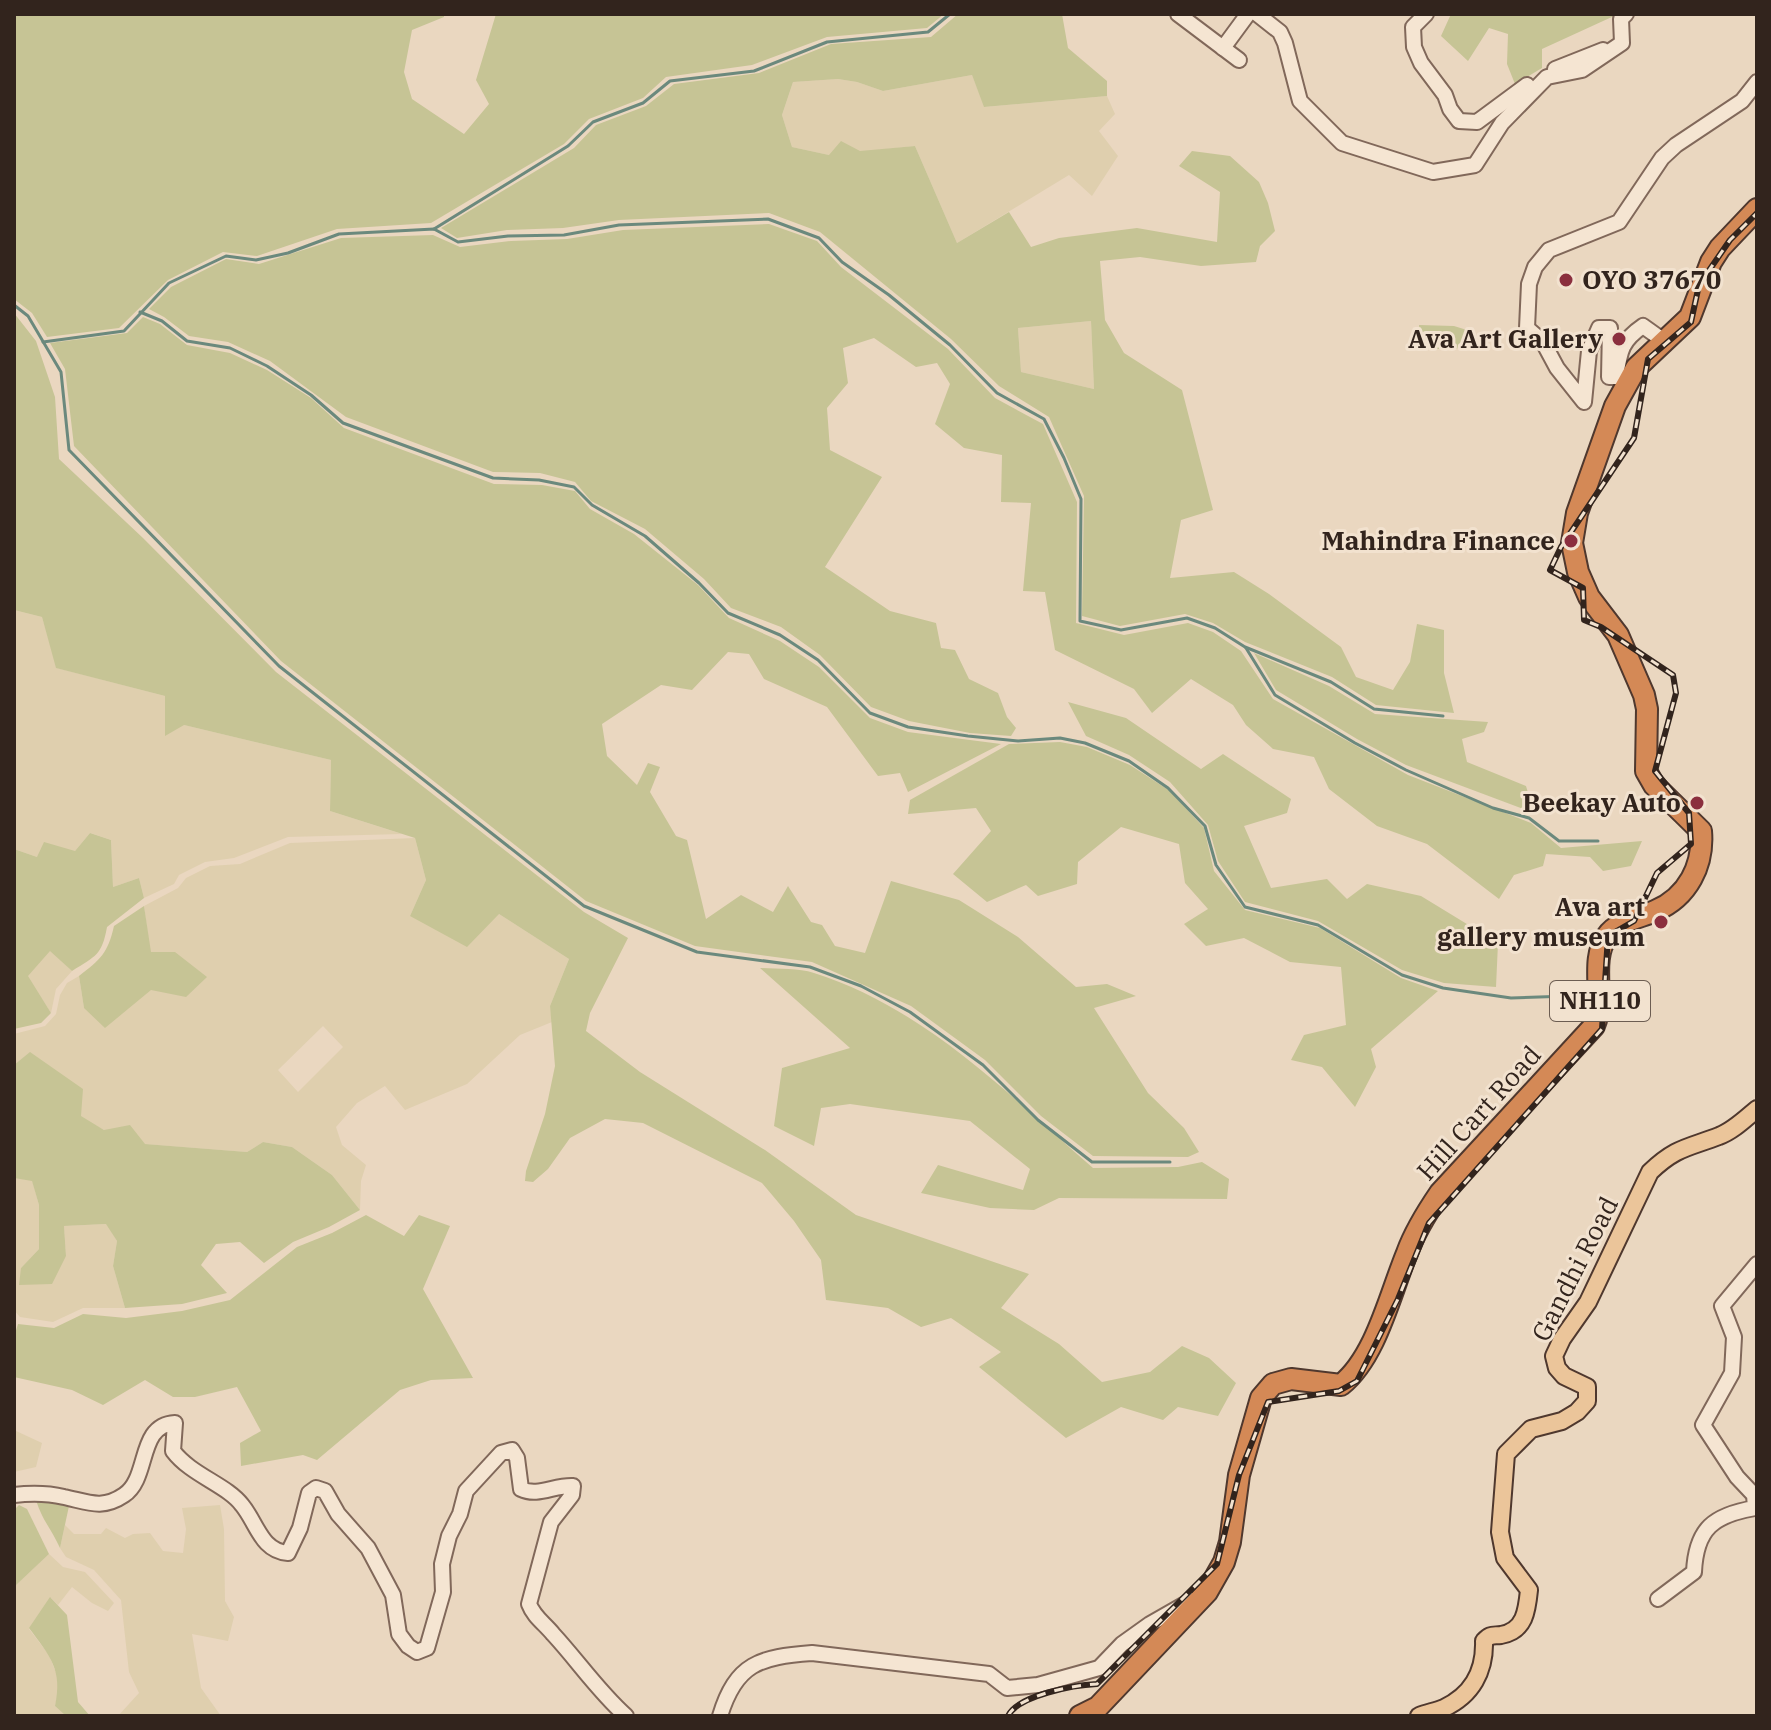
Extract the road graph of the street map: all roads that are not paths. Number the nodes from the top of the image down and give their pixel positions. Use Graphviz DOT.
graph roads {
  1 [pos="1178,14"];
  2 [pos="1248,14"];
  3 [pos="1257,14"];
  4 [pos="1426,14"];
  5 [pos="1626,14"];
  6 [pos="1622,43"];
  7 [pos="1223,48"];
  8 [pos="1239,60"];
  9 [pos="1757,82"];
  10 [pos="1757,209"];
  11 [pos="1664,341"];
  12 [pos="1757,1109"];
  13 [pos="1757,1264"];
  14 [pos="14,1495"];
  15 [pos="1207,1592"];
  16 [pos="1658,1599"];
  17 [pos="626,1716"];
  18 [pos="720,1716"];
  19 [pos="1080,1716"];
  20 [pos="1419,1716"];
  1 -- 7 [label="street"];
  2 -- 7 [label="street"];
  3 -- 6 [label="street"];
  4 -- 6 [label="street"];
  5 -- 6 [label="street"];
  7 -- 8 [label="street"];
  9 -- 11 [label="street"];
  10 -- 11 [label="highway, Hill Cart Road / NH110"];
  11 -- 15 [label="highway, Hill Cart Road / NH110"];
  12 -- 20 [label="main road, Gandhi Road"];
  13 -- 16 [label="street"];
  14 -- 17 [label="street"];
  15 -- 18 [label="street"];
  15 -- 19 [label="highway, Hill Cart Road / NH110"];
}
